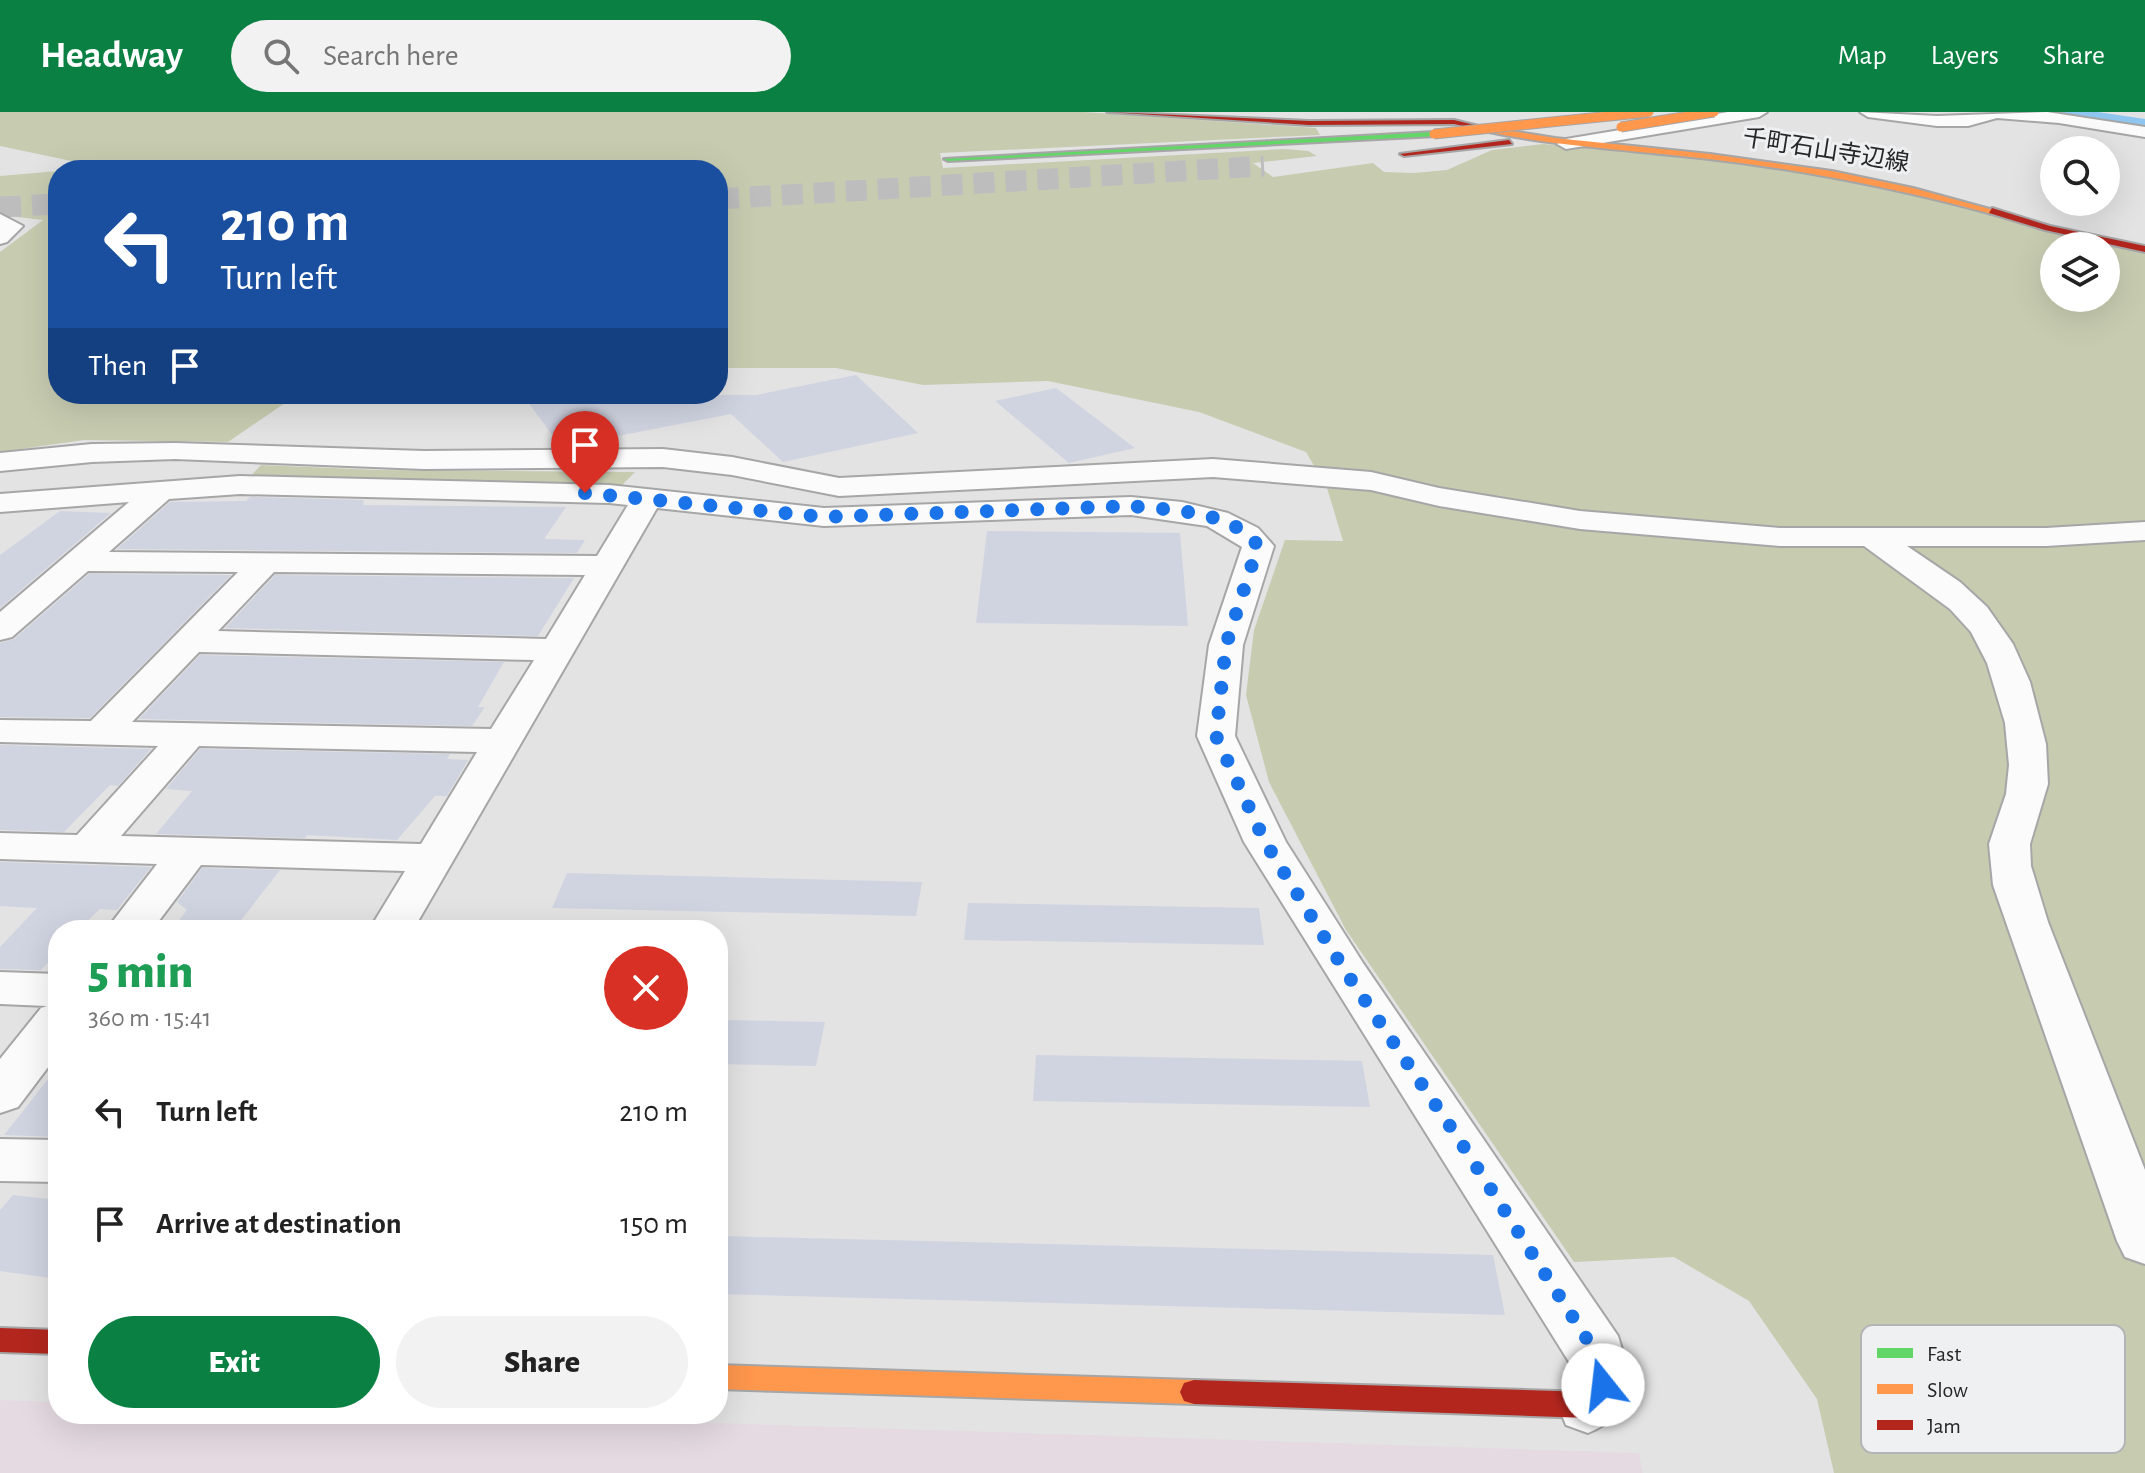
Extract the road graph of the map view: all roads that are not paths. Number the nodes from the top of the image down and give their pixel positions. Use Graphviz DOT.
graph roads {
  1 [pos="1111,112"];
  2 [pos="1649,112"];
  3 [pos="1714,112"];
  4 [pos="1759,112"];
  5 [pos="1868,112"];
  6 [pos="2145,132"];
  7 [pos="1566,144"];
  8 [pos="1383,156"];
  9 [pos="948,159"];
  10 [pos="0,220"];
  11 [pos="0,238"];
  12 [pos="2145,249"];
  13 [pos="6,464"];
  14 [pos="1289,472"];
  15 [pos="164,488"];
  16 [pos="648,497"];
  17 [pos="15,501"];
  18 [pos="967,512"];
  19 [pos="0,523"];
  20 [pos="2145,531"];
  21 [pos="1872,538"];
  22 [pos="80,561"];
  23 [pos="265,563"];
  24 [pos="607,566"];
  25 [pos="0,630"];
  26 [pos="190,641"];
  27 [pos="557,650"];
  28 [pos="0,731"];
  29 [pos="101,733"];
  30 [pos="188,735"];
  31 [pos="503,741"];
  32 [pos="0,846"];
  33 [pos="88,848"];
  34 [pos="189,851"];
  35 [pos="434,858"];
  36 [pos="136,920"];
  37 [pos="397,920"];
  38 [pos="0,988"];
  39 [pos="48,990"];
  40 [pos="48,1033"];
  41 [pos="0,1094"];
  42 [pos="0,1160"];
  43 [pos="48,1161"];
  44 [pos="2145,1241"];
  45 [pos="0,1340"];
  46 [pos="48,1342"];
  47 [pos="728,1377"];
  48 [pos="1588,1405"];
  1 -- 7 [label="main road, 千町石山寺辺線"];
  2 -- 9 [label="main road, bridge"];
  3 -- 8 [label="main road, bridge"];
  4 -- 7 [label="street"];
  5 -- 6 [label="street"];
  7 -- 12 [label="main road, 千町石山寺辺線"];
  10 -- 11 [label="street"];
  13 -- 14 [label="street"];
  14 -- 18 [label="street"];
  14 -- 21 [label="street"];
  15 -- 16 [label="street"];
  15 -- 17 [label="street"];
  15 -- 22 [label="street"];
  16 -- 18 [label="street"];
  16 -- 24 [label="street"];
  17 -- 19 [label="street"];
  18 -- 48 [label="street"];
  20 -- 21 [label="street"];
  21 -- 44 [label="street"];
  22 -- 23 [label="street"];
  22 -- 25 [label="street"];
  23 -- 24 [label="street"];
  23 -- 26 [label="street"];
  24 -- 27 [label="street"];
  26 -- 27 [label="street"];
  26 -- 29 [label="street"];
  27 -- 31 [label="street"];
  28 -- 29 [label="street"];
  29 -- 30 [label="street"];
  30 -- 31 [label="street"];
  30 -- 33 [label="street"];
  31 -- 35 [label="street"];
  32 -- 33 [label="street"];
  33 -- 34 [label="street"];
  34 -- 35 [label="street"];
  34 -- 36 [label="street"];
  35 -- 37 [label="street"];
  38 -- 39 [label="street"];
  40 -- 41 [label="street"];
  42 -- 43 [label="street"];
  45 -- 46 [label="main road"];
  47 -- 48 [label="main road"];
}
